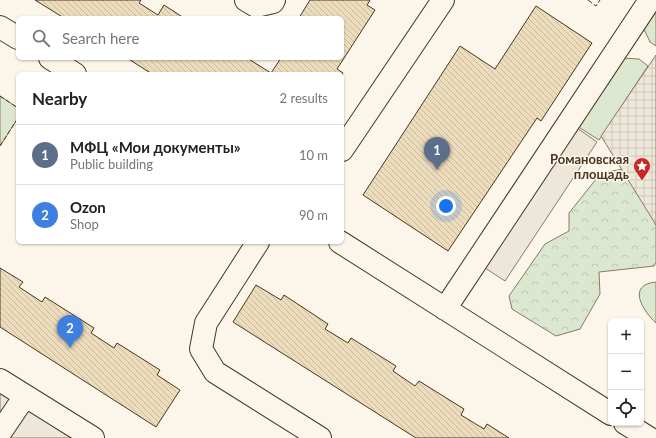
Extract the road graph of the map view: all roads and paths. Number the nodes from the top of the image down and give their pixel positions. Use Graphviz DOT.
graph roads {
  1 [pos="246,0"];
  2 [pos="274,0"];
  3 [pos="442,0"];
  4 [pos="650,0"];
  5 [pos="0,27"];
  6 [pos="16,37"];
  7 [pos="53,60"];
  8 [pos="72,72"];
  9 [pos="344,147"];
  10 [pos="257,244"];
  11 [pos="343,244"];
  12 [pos="445,309"];
  13 [pos="0,380"];
  14 [pos="25,396"];
  15 [pos="608,412"];
  16 [pos="630,426"];
  17 [pos="0,433"];
  18 [pos="92,438"];
  19 [pos="320,438"];
  20 [pos="649,438"];
  1 -- 2 [label="street"];
  3 -- 9 [label="street"];
  4 -- 12 [label="street"];
  5 -- 6 [label="street"];
  7 -- 8 [label="street"];
  10 -- 19 [label="street"];
  11 -- 12 [label="street"];
  12 -- 15 [label="street"];
  13 -- 14 [label="street"];
  14 -- 17 [label="street"];
  14 -- 18 [label="street"];
  16 -- 20 [label="street"];
}
